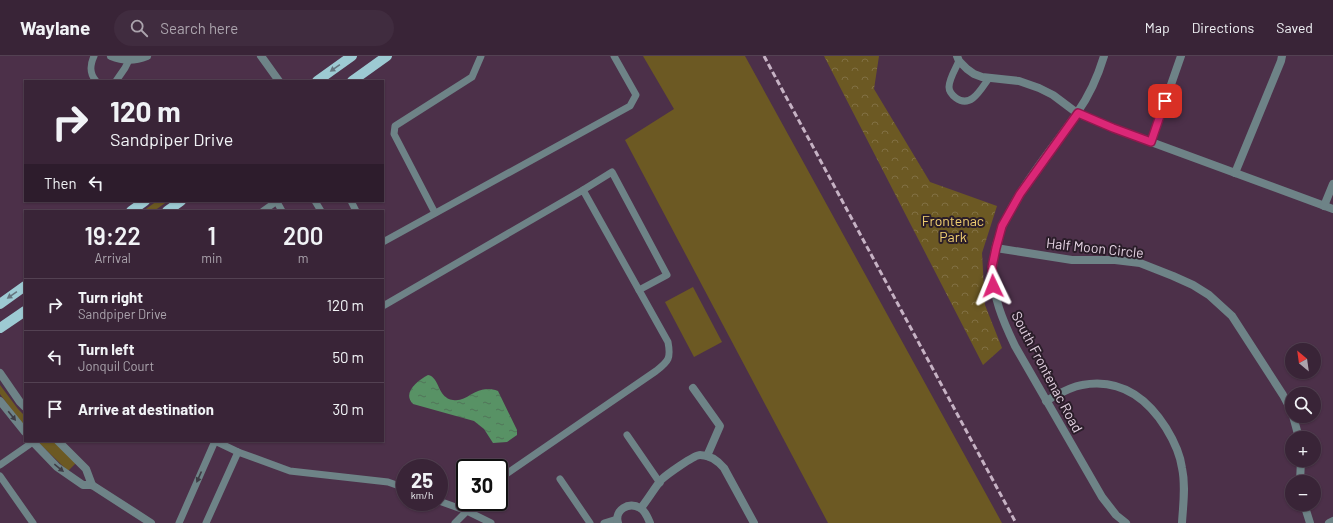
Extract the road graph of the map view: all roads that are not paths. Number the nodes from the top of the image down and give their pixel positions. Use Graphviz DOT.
graph roads {
  1 [pos="94,56"];
  2 [pos="111,56"];
  3 [pos="147,56"];
  4 [pos="261,56"];
  5 [pos="352,56"];
  6 [pos="387,56"];
  7 [pos="481,56"];
  8 [pos="614,56"];
  9 [pos="1104,56"];
  10 [pos="1181,56"];
  11 [pos="958,58"];
  12 [pos="1281,59"];
  13 [pos="129,60"];
  14 [pos="989,78"];
  15 [pos="95,80"];
  16 [pos="117,80"];
  17 [pos="278,80"];
  18 [pos="318,80"];
  19 [pos="353,80"];
  20 [pos="1078,113"];
  21 [pos="1151,142"];
  22 [pos="1235,173"];
  23 [pos="1333,184"];
  24 [pos="583,190"];
  25 [pos="144,202"];
  26 [pos="180,202"];
  27 [pos="276,202"];
  28 [pos="1324,206"];
  29 [pos="1333,209"];
  30 [pos="132,210"];
  31 [pos="168,210"];
  32 [pos="264,210"];
  33 [pos="435,213"];
  34 [pos="384,241"];
  35 [pos="996,248"];
  36 [pos="24,287"];
  37 [pos="639,290"];
  38 [pos="0,304"];
  39 [pos="384,305"];
  40 [pos="24,311"];
  41 [pos="0,328"];
  42 [pos="0,373"];
  43 [pos="693,388"];
  44 [pos="1285,399"];
  45 [pos="0,401"];
  46 [pos="1046,401"];
  47 [pos="24,406"];
  48 [pos="24,431"];
  49 [pos="627,435"];
  50 [pos="32,442"];
  51 [pos="34,442"];
  52 [pos="59,442"];
  53 [pos="215,442"];
  54 [pos="217,442"];
  55 [pos="238,452"];
  56 [pos="707,456"];
  57 [pos="0,465"];
  58 [pos="508,473"];
  59 [pos="0,476"];
  60 [pos="560,479"];
  61 [pos="660,483"];
  62 [pos="92,485"];
  63 [pos="396,485"];
  64 [pos="641,508"];
  65 [pos="467,511"];
  66 [pos="1306,511"];
  67 [pos="617,521"];
  68 [pos="1333,521"];
  69 [pos="33,523"];
  70 [pos="152,523"];
  71 [pos="179,523"];
  72 [pos="206,523"];
  73 [pos="455,523"];
  74 [pos="491,523"];
  75 [pos="590,523"];
  76 [pos="604,523"];
  77 [pos="650,523"];
  78 [pos="754,523"];
  79 [pos="1126,523"];
  80 [pos="1182,523"];
  81 [pos="1310,523"];
  82 [pos="1329,523"];
  1 -- 15 [label="lane"];
  2 -- 13 [label="street"];
  3 -- 13 [label="street"];
  4 -- 17 [label="street"];
  5 -- 18 [label="main road, one-way"];
  6 -- 19 [label="main road"];
  7 -- 33 [label="lane"];
  8 -- 33 [label="lane"];
  9 -- 20 [label="street, South Frontenac Road"];
  10 -- 21 [label="street"];
  11 -- 14 [label="street"];
  11 -- 14 [label="lane"];
  12 -- 22 [label="street"];
  13 -- 16 [label="lane"];
  14 -- 20 [label="street"];
  20 -- 21 [label="street"];
  20 -- 35 [label="street, South Frontenac Road"];
  21 -- 22 [label="street"];
  22 -- 28 [label="street"];
  23 -- 28 [label="street"];
  24 -- 37 [label="lane"];
  24 -- 37 [label="lane"];
  24 -- 39 [label="lane"];
  25 -- 30 [label="main road"];
  26 -- 31 [label="main road"];
  27 -- 32 [label="lane"];
  28 -- 29 [label="street"];
  33 -- 34 [label="lane"];
  35 -- 44 [label="street, Half Moon Circle"];
  35 -- 46 [label="street, South Frontenac Road"];
  36 -- 38 [label="main road, one-way"];
  37 -- 58 [label="lane"];
  40 -- 41 [label="main road"];
  42 -- 47 [label="street"];
  43 -- 56 [label="street"];
  45 -- 48 [label="street, one-way"];
  46 -- 79 [label="street, South Frontenac Road"];
  46 -- 80 [label="street"];
  49 -- 61 [label="lane"];
  50 -- 57 [label="lane"];
  51 -- 62 [label="street, one-way"];
  52 -- 62 [label="street"];
  53 -- 71 [label="lane, one-way"];
  54 -- 55 [label="lane"];
  55 -- 63 [label="lane"];
  55 -- 72 [label="lane"];
  56 -- 61 [label="street"];
  56 -- 78 [label="street"];
  59 -- 69 [label="lane"];
  60 -- 75 [label="lane"];
  61 -- 64 [label="street"];
  62 -- 70 [label="street"];
  64 -- 67 [label="street"];
  64 -- 77 [label="street"];
  65 -- 73 [label="lane"];
  65 -- 74 [label="lane"];
  66 -- 81 [label="street"];
  67 -- 76 [label="lane"];
  68 -- 82 [label="street"];
}
